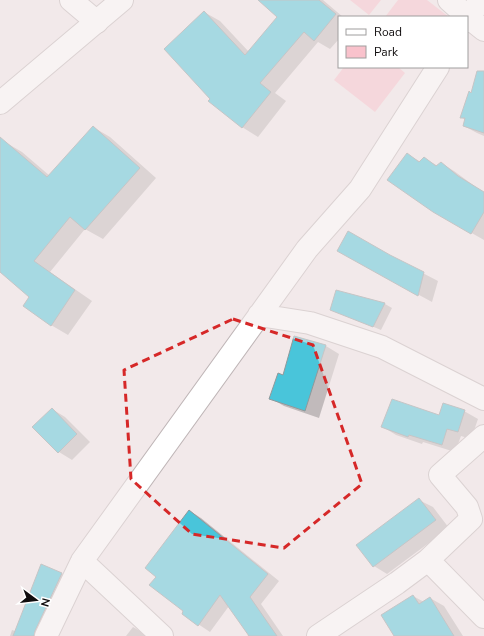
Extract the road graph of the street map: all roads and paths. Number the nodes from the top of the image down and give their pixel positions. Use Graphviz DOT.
graph roads {
  1 [pos="71,0"];
  2 [pos="122,0"];
  3 [pos="449,0"];
  4 [pos="475,17"];
  5 [pos="98,22"];
  6 [pos="437,68"];
  7 [pos="0,103"];
  8 [pos="259,316"];
  9 [pos="484,399"];
  10 [pos="484,436"];
  11 [pos="428,560"];
  12 [pos="82,562"];
  13 [pos="484,617"];
  14 [pos="46,636"];
  15 [pos="162,636"];
  16 [pos="318,636"];
  1 -- 5 [label="street"];
  2 -- 5 [label="street"];
  3 -- 4 [label="street"];
  5 -- 7 [label="street"];
  6 -- 8 [label="street"];
  8 -- 9 [label="street"];
  8 -- 12 [label="street"];
  10 -- 11 [label="street"];
  11 -- 13 [label="street"];
  11 -- 16 [label="street"];
  12 -- 14 [label="street"];
  12 -- 15 [label="street"];
}
